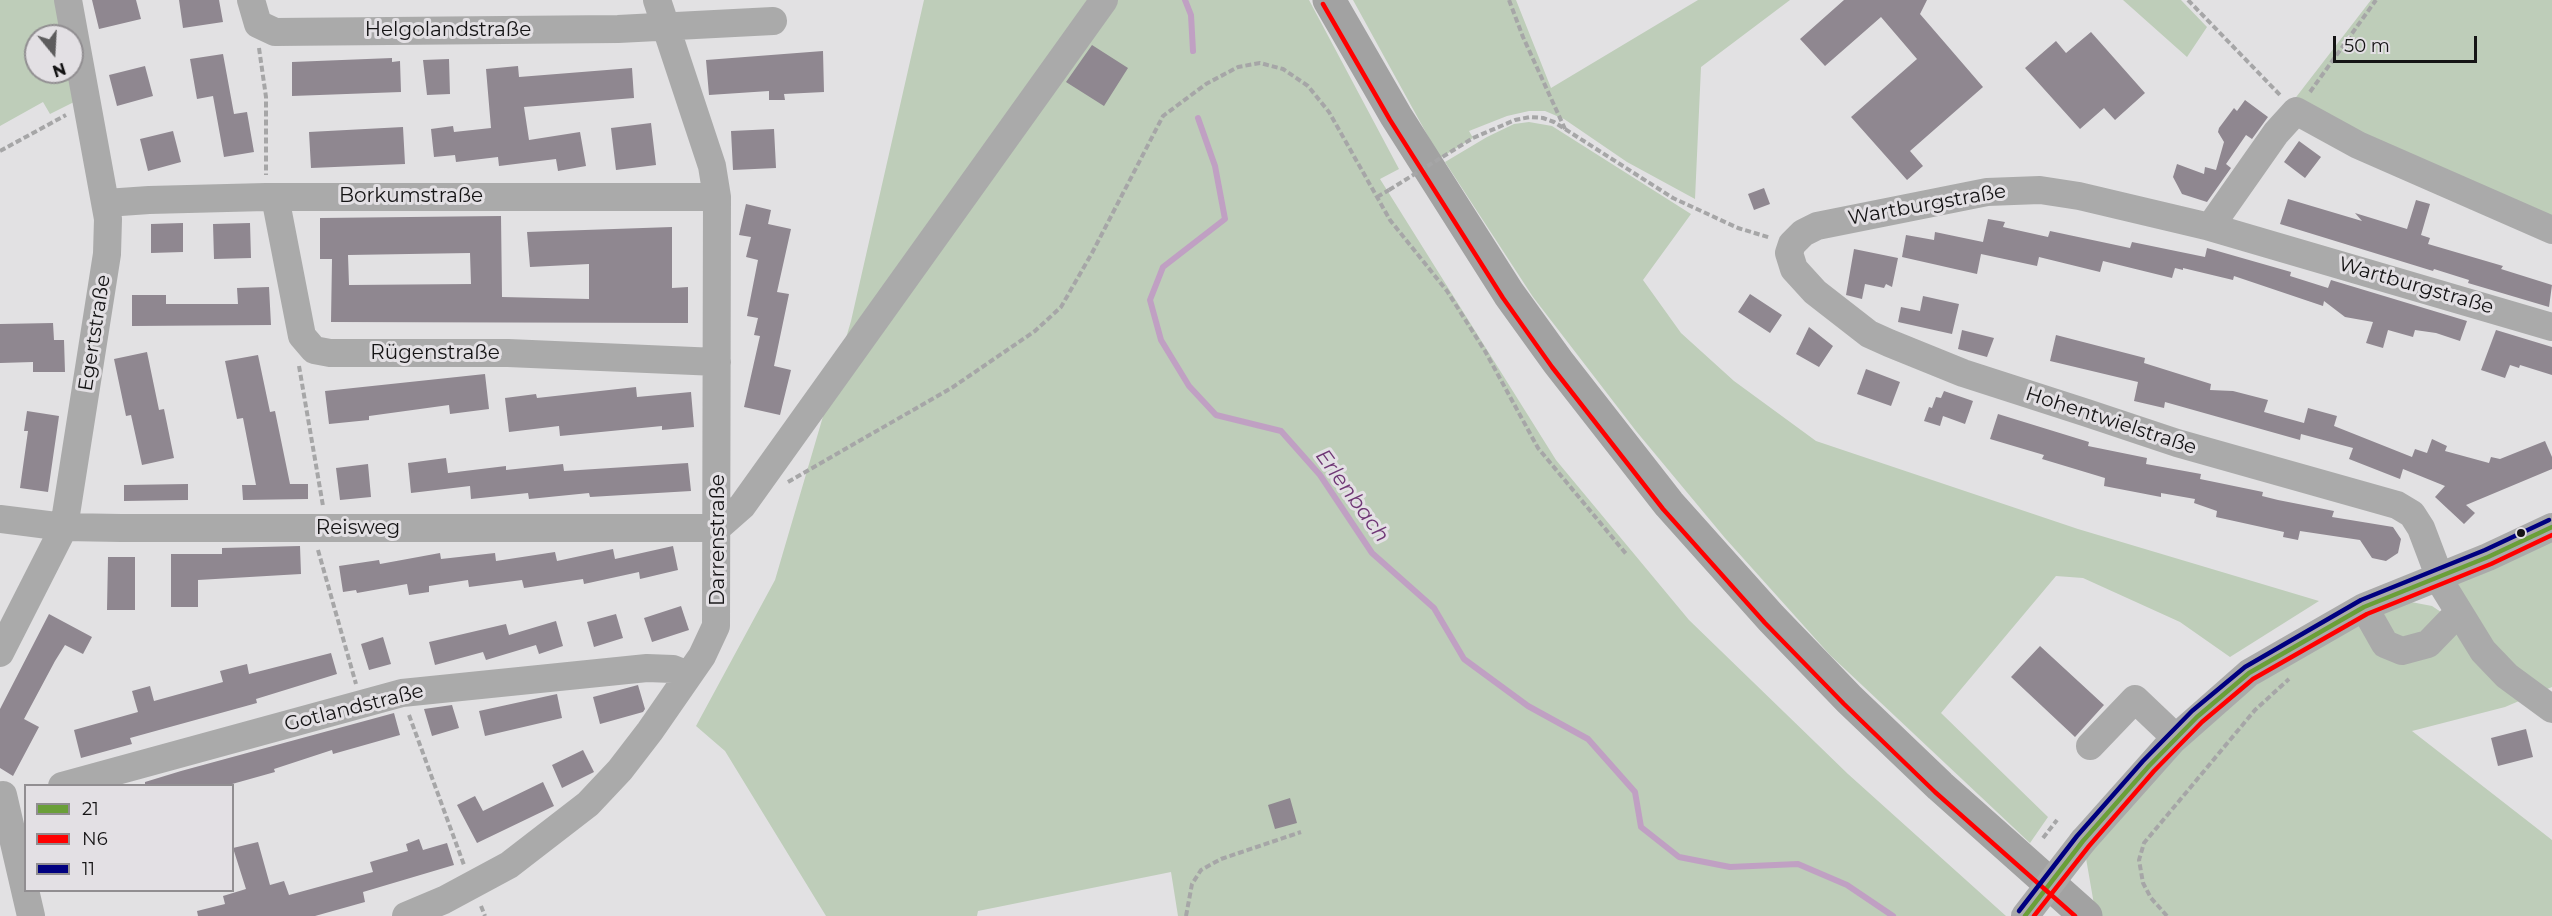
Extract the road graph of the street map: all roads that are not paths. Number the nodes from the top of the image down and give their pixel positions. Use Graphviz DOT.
graph roads {
  1 [pos="68,0"];
  2 [pos="657,0"];
  3 [pos="1104,0"];
  4 [pos="1329,0"];
  5 [pos="253,9"];
  6 [pos="773,21"];
  7 [pos="666,27"];
  8 [pos="271,197"];
  9 [pos="717,197"];
  10 [pos="106,203"];
  11 [pos="2210,227"];
  12 [pos="2552,230"];
  13 [pos="1792,244"];
  14 [pos="2552,327"];
  15 [pos="717,362"];
  16 [pos="0,519"];
  17 [pos="64,527"];
  18 [pos="2552,527"];
  19 [pos="717,528"];
  20 [pos="2438,576"];
  21 [pos="2364,608"];
  22 [pos="2458,613"];
  23 [pos="0,653"];
  24 [pos="688,675"];
  25 [pos="2552,709"];
  26 [pos="2175,737"];
  27 [pos="2090,746"];
  28 [pos="69,784"];
  29 [pos="10,794"];
  30 [pos="24,875"];
  31 [pos="27,892"];
  32 [pos="31,916"];
  33 [pos="406,916"];
  34 [pos="2025,916"];
  35 [pos="2086,916"];
  1 -- 10 [label="street, Egertstraße"];
  2 -- 7 [label="street, Darrenstraße"];
  3 -- 19 [label="street"];
  4 -- 35 [label="main road"];
  5 -- 7 [label="street, Helgolandstraße"];
  6 -- 7 [label="street"];
  7 -- 9 [label="street, Darrenstraße"];
  8 -- 9 [label="street, Borkumstraße"];
  8 -- 10 [label="street, Borkumstraße"];
  8 -- 15 [label="street, Rügenstraße"];
  9 -- 15 [label="street, Darrenstraße"];
  10 -- 17 [label="street, Egertstraße"];
  11 -- 12 [label="street"];
  11 -- 13 [label="street, Wartburgstraße"];
  11 -- 14 [label="street, Wartburgstraße"];
  13 -- 20 [label="street, Hohentwielstraße"];
  15 -- 19 [label="street, Darrenstraße"];
  16 -- 17 [label="street, Reisweg"];
  17 -- 19 [label="street, Reisweg"];
  17 -- 23 [label="street, Egertstraße"];
  18 -- 20 [label="street"];
  19 -- 24 [label="street, Darrenstraße"];
  20 -- 21 [label="street"];
  20 -- 22 [label="street, Hohentwielstraße"];
  21 -- 22 [label="street"];
  21 -- 26 [label="street"];
  22 -- 25 [label="street, Hohentwielstraße"];
  24 -- 28 [label="street, Gotlandstraße"];
  24 -- 33 [label="street, Darrenstraße"];
  26 -- 27 [label="street"];
  26 -- 34 [label="street, bridge"];
  29 -- 30 [label="street"];
  31 -- 32 [label="street"];
}
